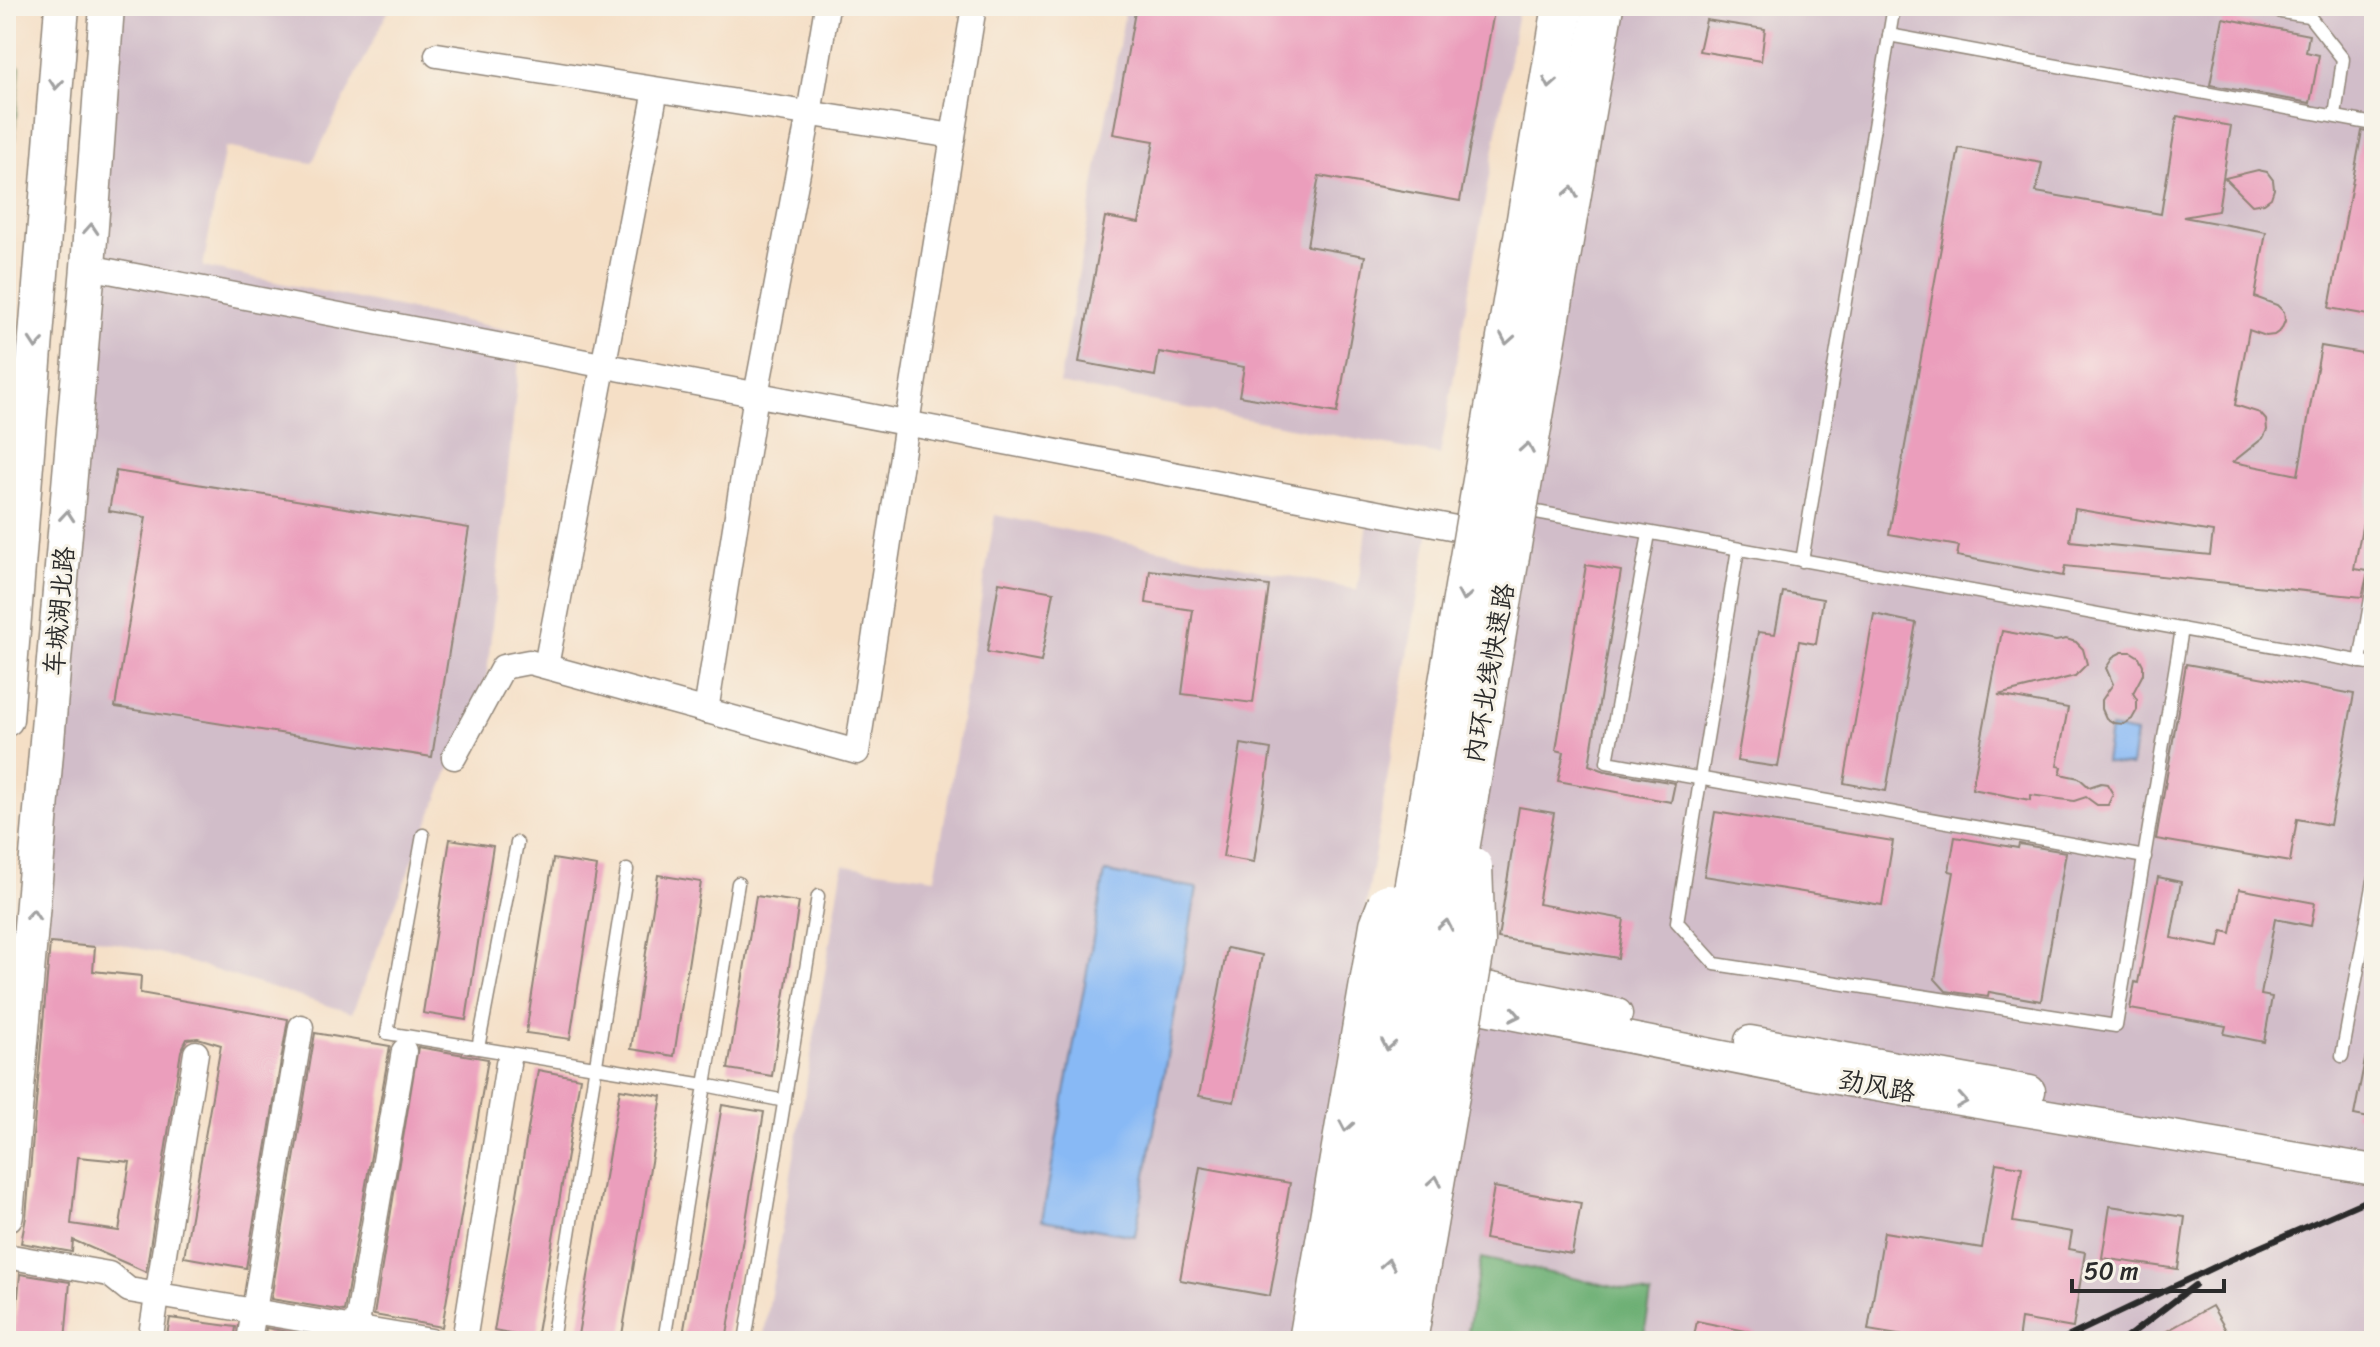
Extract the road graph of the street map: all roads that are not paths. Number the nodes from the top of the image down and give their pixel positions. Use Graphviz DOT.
graph roads {
  1 [pos="9,6"];
  2 [pos="62,6"];
  3 [pos="107,6"];
  4 [pos="827,6"];
  5 [pos="974,6"];
  6 [pos="1563,6"];
  7 [pos="1603,6"];
  8 [pos="1894,6"];
  9 [pos="2282,6"];
  10 [pos="2310,11"];
  11 [pos="1889,35"];
  12 [pos="6,41"];
  13 [pos="437,55"];
  14 [pos="656,90"];
  15 [pos="809,114"];
  16 [pos="2335,116"];
  17 [pos="2374,124"];
  18 [pos="953,136"];
  19 [pos="88,267"];
  20 [pos="602,365"];
  21 [pos="756,395"];
  22 [pos="907,423"];
  23 [pos="1531,511"];
  24 [pos="1461,529"];
  25 [pos="1649,534"];
  26 [pos="1738,549"];
  27 [pos="1802,561"];
  28 [pos="2374,581"];
  29 [pos="2182,629"];
  30 [pos="1474,646"];
  31 [pos="2360,662"];
  32 [pos="2374,664"];
  33 [pos="546,666"];
  34 [pos="706,711"];
  35 [pos="6,719"];
  36 [pos="454,757"];
  37 [pos="1701,779"];
  38 [pos="423,835"];
  39 [pos="517,843"];
  40 [pos="2145,857"];
  41 [pos="627,870"];
  42 [pos="2374,881"];
  43 [pos="738,883"];
  44 [pos="818,896"];
  45 [pos="301,1027"];
  46 [pos="478,1048"];
  47 [pos="404,1051"];
  48 [pos="196,1053"];
  49 [pos="2342,1056"];
  50 [pos="515,1059"];
  51 [pos="595,1067"];
  52 [pos="705,1085"];
  53 [pos="785,1101"];
  54 [pos="2374,1153"];
  55 [pos="2374,1170"];
  56 [pos="6,1215"];
  57 [pos="6,1256"];
  58 [pos="157,1295"];
  59 [pos="254,1311"];
  60 [pos="355,1335"];
  61 [pos="150,1341"];
  62 [pos="249,1341"];
  63 [pos="431,1341"];
  64 [pos="464,1341"];
  65 [pos="475,1341"];
  66 [pos="552,1341"];
  67 [pos="664,1341"];
  68 [pos="745,1341"];
  69 [pos="1309,1341"];
  70 [pos="1338,1341"];
  71 [pos="1375,1341"];
  72 [pos="1407,1341"];
  1 -- 12 [label="lane"];
  2 -- 35 [label="main road, 车城湖北路, one-way"];
  19 -- 3 [label="main road, 车城湖北路, one-way"];
  4 -- 15 [label="street"];
  5 -- 18 [label="street"];
  6 -- 30 [label="highway, 内环北线快速路, one-way, bridge"];
  30 -- 7 [label="highway, 内环北线快速路, one-way, bridge"];
  8 -- 11 [label="lane"];
  9 -- 10 [label="lane"];
  10 -- 16 [label="lane"];
  11 -- 16 [label="lane"];
  11 -- 27 [label="lane"];
  13 -- 14 [label="street"];
  14 -- 15 [label="street"];
  14 -- 20 [label="street"];
  15 -- 18 [label="street"];
  15 -- 21 [label="street"];
  16 -- 17 [label="lane"];
  18 -- 22 [label="street"];
  19 -- 20 [label="street"];
  56 -- 19 [label="main road, 车城湖北路, one-way"];
  20 -- 21 [label="street"];
  20 -- 33 [label="street"];
  21 -- 22 [label="street"];
  21 -- 34 [label="street"];
  22 -- 24 [label="street"];
  22 -- 34 [label="street"];
  23 -- 25 [label="lane"];
  25 -- 26 [label="lane"];
  25 -- 37 [label="lane"];
  26 -- 27 [label="lane"];
  26 -- 37 [label="lane"];
  27 -- 29 [label="lane"];
  28 -- 31 [label="lane"];
  29 -- 31 [label="lane"];
  29 -- 40 [label="lane"];
  30 -- 69 [label="highway, one-way, bridge"];
  30 -- 70 [label="highway, 内环北线快速路, one-way, bridge"];
  71 -- 30 [label="highway, 内环北线快速路, one-way, bridge"];
  72 -- 30 [label="highway, one-way, bridge"];
  31 -- 32 [label="lane"];
  33 -- 34 [label="street"];
  33 -- 36 [label="street"];
  37 -- 40 [label="lane"];
  37 -- 40 [label="lane"];
  38 -- 46 [label="lane"];
  39 -- 46 [label="lane"];
  41 -- 51 [label="lane"];
  42 -- 49 [label="lane"];
  43 -- 52 [label="lane"];
  44 -- 53 [label="lane"];
  45 -- 59 [label="street"];
  46 -- 50 [label="lane"];
  47 -- 60 [label="street"];
  48 -- 58 [label="street"];
  50 -- 51 [label="lane"];
  50 -- 64 [label="street"];
  50 -- 65 [label="lane"];
  51 -- 52 [label="lane"];
  51 -- 66 [label="lane"];
  52 -- 53 [label="lane"];
  52 -- 67 [label="lane"];
  53 -- 68 [label="lane"];
  54 -- 55 [label="street, 劲风路, one-way"];
  57 -- 58 [label="street"];
  58 -- 59 [label="street"];
  58 -- 61 [label="street"];
  59 -- 60 [label="street"];
  59 -- 62 [label="street"];
  60 -- 63 [label="street"];
}
